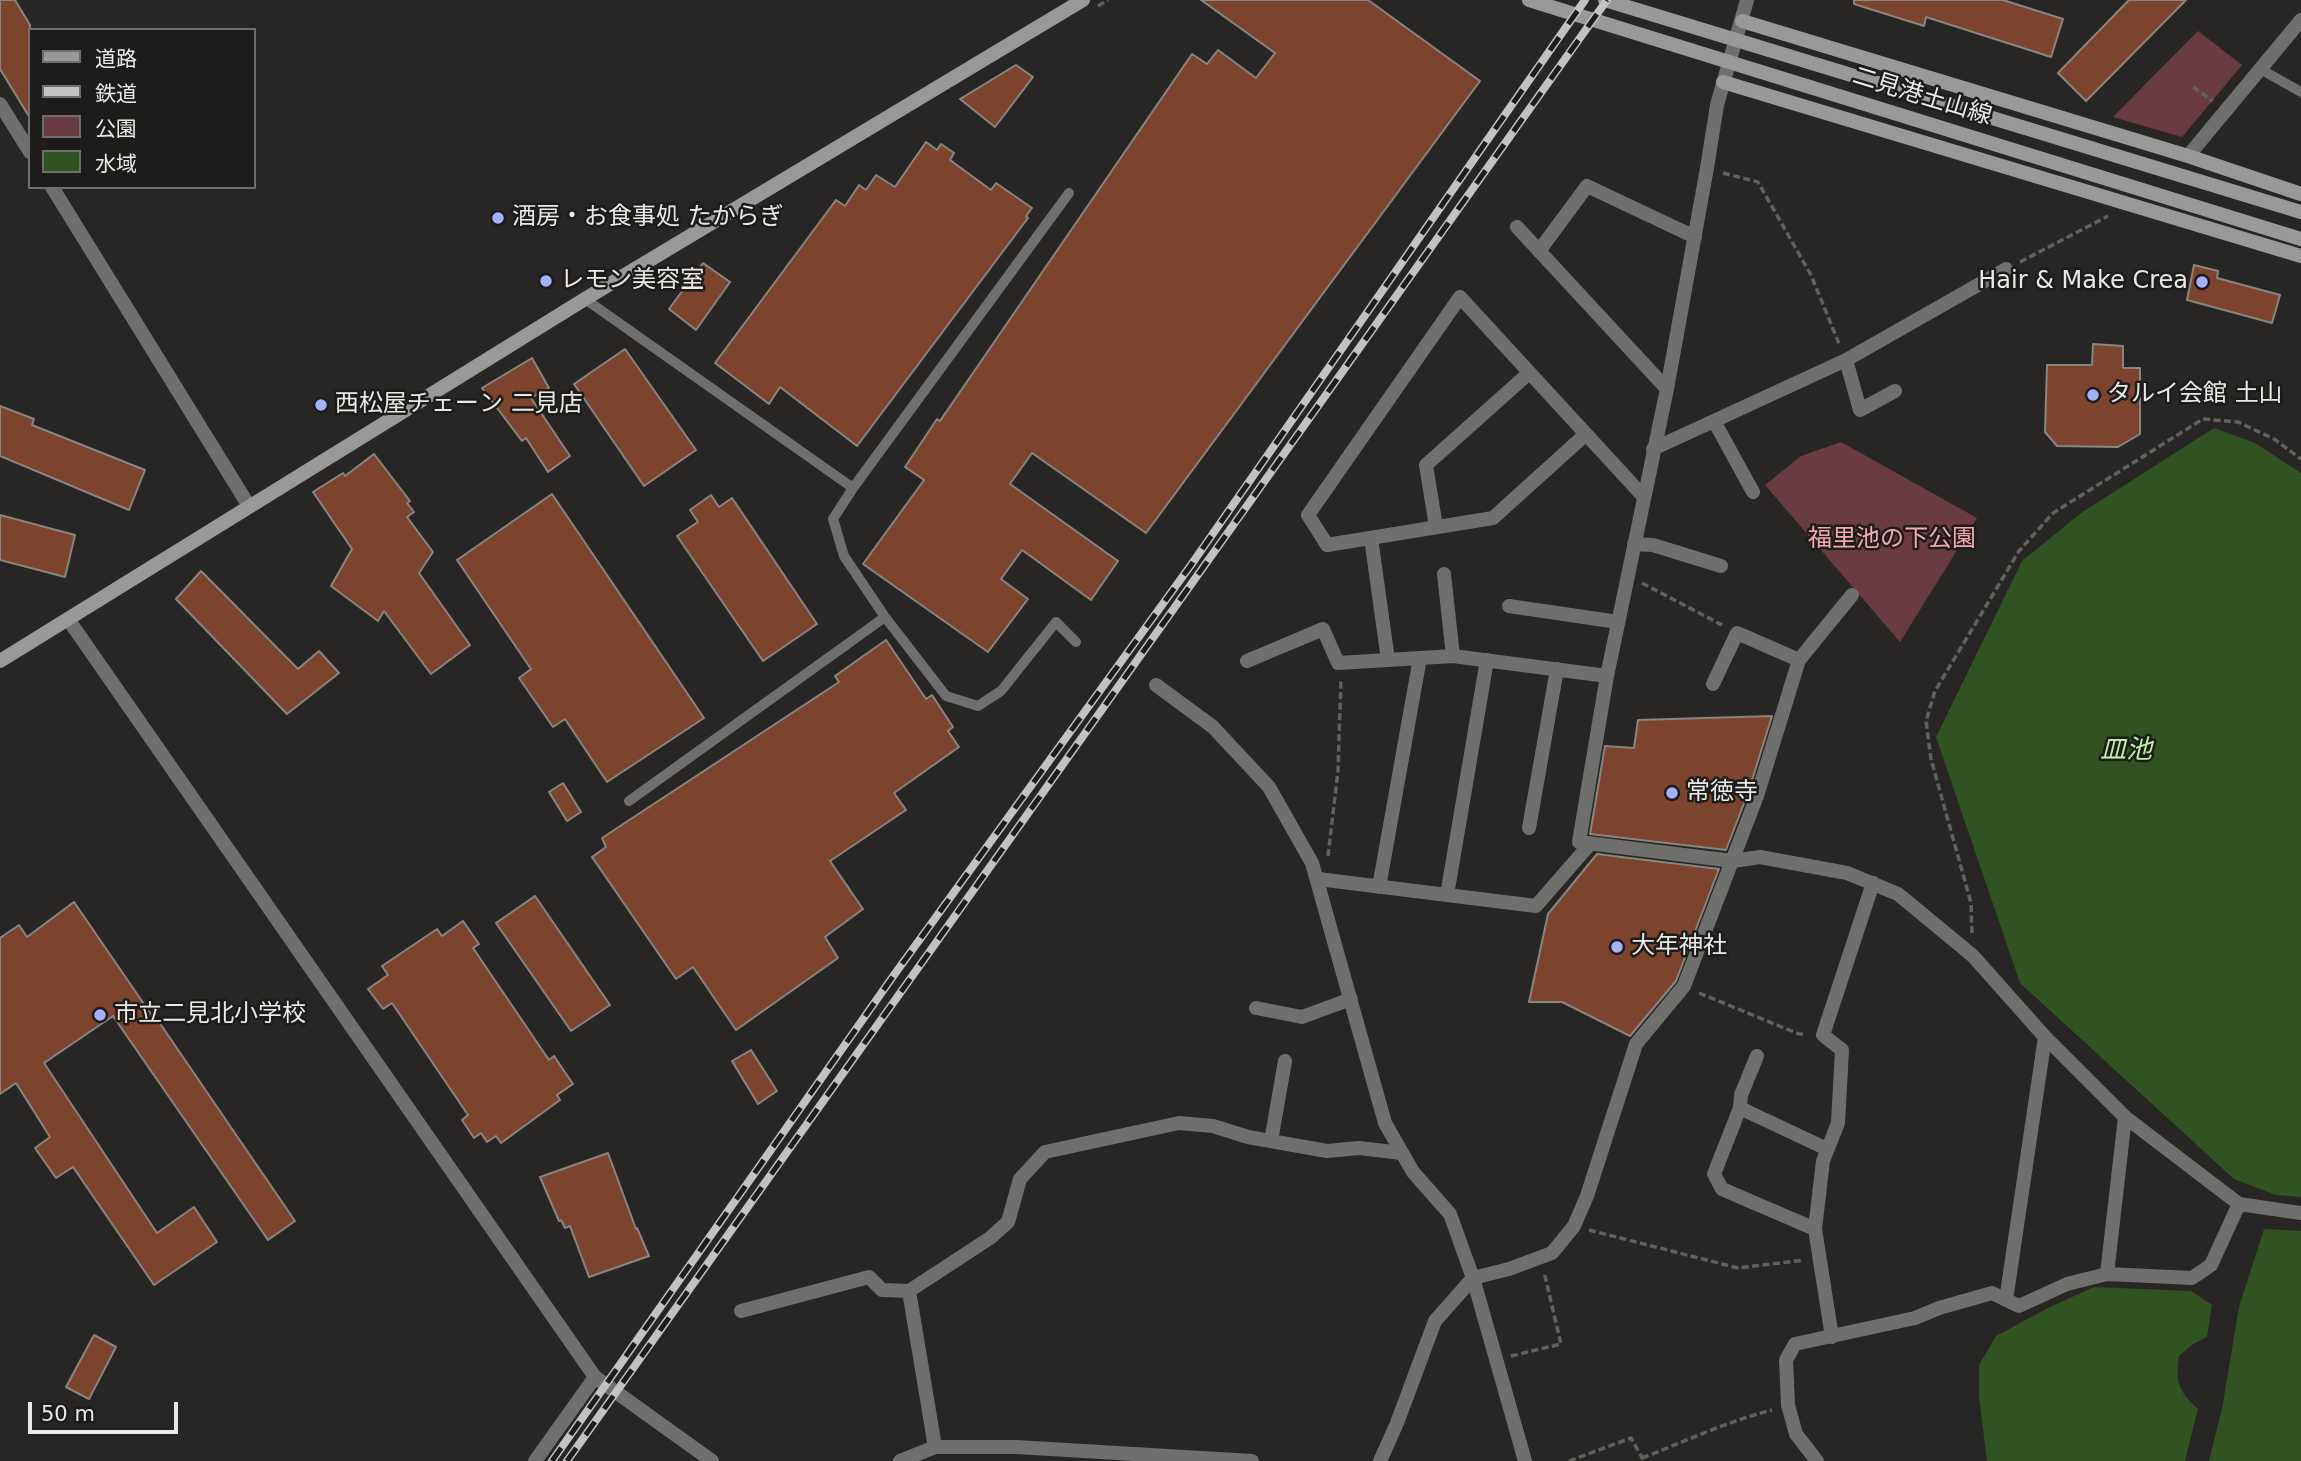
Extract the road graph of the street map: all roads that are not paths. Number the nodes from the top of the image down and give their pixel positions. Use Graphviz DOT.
graph roads {
  1 [pos="1083,0"];
  2 [pos="1529,0"];
  3 [pos="1605,0"];
  4 [pos="1746,0"];
  5 [pos="2301,20"];
  6 [pos="1742,21"];
  7 [pos="2260,69"];
  8 [pos="1723,82"];
  9 [pos="2301,92"];
  10 [pos="0,104"];
  11 [pos="28,149"];
  12 [pos="2188,156"];
  13 [pos="53,189"];
  14 [pos="1069,193"];
  15 [pos="2301,194"];
  16 [pos="2301,212"];
  17 [pos="1517,227"];
  18 [pos="1695,237"];
  19 [pos="2301,239"];
  20 [pos="1539,251"];
  21 [pos="2301,256"];
  22 [pos="2006,269"];
  23 [pos="585,299"];
  24 [pos="1846,360"];
  25 [pos="1529,373"];
  26 [pos="1667,389"];
  27 [pos="1895,391"];
  28 [pos="1714,421"];
  29 [pos="1586,435"];
  30 [pos="1653,449"];
  31 [pos="853,488"];
  32 [pos="1753,492"];
  33 [pos="1643,496"];
  34 [pos="249,506"];
  35 [pos="1437,527"];
  36 [pos="1371,538"];
  37 [pos="1634,544"];
  38 [pos="1721,566"];
  39 [pos="1444,574"];
  40 [pos="1852,595"];
  41 [pos="1509,606"];
  42 [pos="885,617"];
  43 [pos="68,619"];
  44 [pos="1618,622"];
  45 [pos="1076,642"];
  46 [pos="1453,656"];
  47 [pos="1420,658"];
  48 [pos="1388,660"];
  49 [pos="1487,660"];
  50 [pos="1799,660"];
  51 [pos="0,661"];
  52 [pos="1247,661"];
  53 [pos="1557,669"];
  54 [pos="1607,676"];
  55 [pos="1713,684"];
  56 [pos="1156,685"];
  57 [pos="629,801"];
  58 [pos="1529,828"];
  59 [pos="1590,844"];
  60 [pos="1733,861"];
  61 [pos="1322,880"];
  62 [pos="1873,883"];
  63 [pos="1379,887"];
  64 [pos="1447,895"];
  65 [pos="1351,999"];
  66 [pos="1255,1008"];
  67 [pos="2045,1037"];
  68 [pos="1757,1056"];
  69 [pos="1285,1061"];
  70 [pos="1740,1108"];
  71 [pos="2125,1117"];
  72 [pos="1270,1141"];
  73 [pos="1827,1149"];
  74 [pos="1402,1153"];
  75 [pos="2239,1204"];
  76 [pos="2301,1213"];
  77 [pos="1815,1228"];
  78 [pos="2107,1274"];
  79 [pos="1472,1278"];
  80 [pos="909,1291"];
  81 [pos="2007,1300"];
  82 [pos="741,1311"];
  83 [pos="1832,1337"];
  84 [pos="595,1377"];
  85 [pos="934,1447"];
  86 [pos="535,1461"];
  87 [pos="712,1461"];
  88 [pos="900,1461"];
  89 [pos="1252,1461"];
  90 [pos="1380,1461"];
  91 [pos="1525,1461"];
  92 [pos="1817,1461"];
  1 -- 23 [label="main road"];
  2 -- 19 [label="main road, 二見港土山線"];
  3 -- 16 [label="main road, 二見港土山線"];
  4 -- 6 [label="street"];
  5 -- 7 [label="street"];
  6 -- 8 [label="street"];
  6 -- 12 [label="main road"];
  7 -- 9 [label="lane"];
  7 -- 12 [label="street"];
  8 -- 18 [label="street"];
  8 -- 21 [label="main road"];
  10 -- 11 [label="street"];
  12 -- 15 [label="main road"];
  13 -- 34 [label="street"];
  14 -- 31 [label="lane"];
  17 -- 20 [label="street"];
  18 -- 20 [label="street"];
  18 -- 26 [label="street"];
  20 -- 26 [label="street"];
  22 -- 24 [label="street"];
  23 -- 31 [label="lane"];
  23 -- 34 [label="main road"];
  24 -- 27 [label="street"];
  24 -- 28 [label="street"];
  25 -- 29 [label="street"];
  25 -- 35 [label="street"];
  25 -- 36 [label="street"];
  26 -- 30 [label="street"];
  28 -- 30 [label="street"];
  28 -- 32 [label="street"];
  29 -- 33 [label="street"];
  29 -- 35 [label="street"];
  30 -- 33 [label="street"];
  31 -- 42 [label="lane"];
  33 -- 37 [label="street"];
  34 -- 43 [label="main road"];
  35 -- 36 [label="street"];
  36 -- 48 [label="street"];
  37 -- 38 [label="street"];
  37 -- 44 [label="street"];
  39 -- 46 [label="street"];
  40 -- 50 [label="street"];
  41 -- 44 [label="street"];
  42 -- 45 [label="lane"];
  42 -- 57 [label="lane"];
  43 -- 51 [label="main road"];
  43 -- 84 [label="street"];
  44 -- 54 [label="street"];
  46 -- 47 [label="street"];
  46 -- 49 [label="street"];
  47 -- 48 [label="street"];
  47 -- 63 [label="street"];
  48 -- 52 [label="street"];
  49 -- 53 [label="street"];
  49 -- 64 [label="street"];
  50 -- 55 [label="street"];
  50 -- 60 [label="street"];
  53 -- 54 [label="street"];
  53 -- 58 [label="street"];
  54 -- 59 [label="street"];
  56 -- 61 [label="street"];
  59 -- 60 [label="street"];
  59 -- 64 [label="street"];
  60 -- 62 [label="street"];
  60 -- 79 [label="street"];
  61 -- 63 [label="street"];
  61 -- 65 [label="street"];
  62 -- 67 [label="street"];
  62 -- 73 [label="street"];
  63 -- 64 [label="street"];
  65 -- 66 [label="street"];
  65 -- 74 [label="street"];
  67 -- 71 [label="street"];
  67 -- 81 [label="street"];
  68 -- 70 [label="street"];
  69 -- 72 [label="street"];
  70 -- 73 [label="street"];
  70 -- 77 [label="street"];
  71 -- 75 [label="street"];
  71 -- 78 [label="street"];
  72 -- 74 [label="street"];
  72 -- 80 [label="street"];
  73 -- 77 [label="street"];
  74 -- 79 [label="street"];
  75 -- 76 [label="street"];
  75 -- 78 [label="street"];
  77 -- 83 [label="street"];
  78 -- 81 [label="street"];
  79 -- 90 [label="street"];
  79 -- 91 [label="street"];
  80 -- 82 [label="street"];
  80 -- 85 [label="street"];
  81 -- 83 [label="street"];
  83 -- 92 [label="street"];
  84 -- 86 [label="street"];
  84 -- 87 [label="street"];
  85 -- 88 [label="street"];
  85 -- 89 [label="street"];
}
